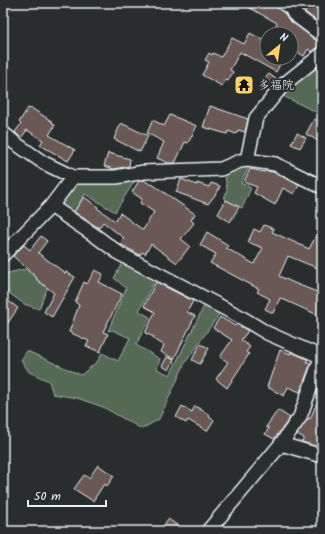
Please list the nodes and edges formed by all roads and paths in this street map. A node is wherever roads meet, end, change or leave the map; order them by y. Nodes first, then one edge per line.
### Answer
1 (283, 3) edge
2 (322, 35) edge
3 (322, 54) edge
4 (3, 133) edge
5 (247, 160) junction
6 (73, 177) junction
7 (322, 187) edge
8 (51, 206) junction
9 (3, 255) edge
10 (322, 356) edge
11 (281, 444) junction
12 (322, 456) edge
13 (208, 531) edge

1 - 2 street
3 - 5 street
4 - 6 street
5 - 6 street
5 - 7 street
6 - 8 street
8 - 9 street
8 - 10 street
10 - 11 street
11 - 12 street
11 - 13 street

